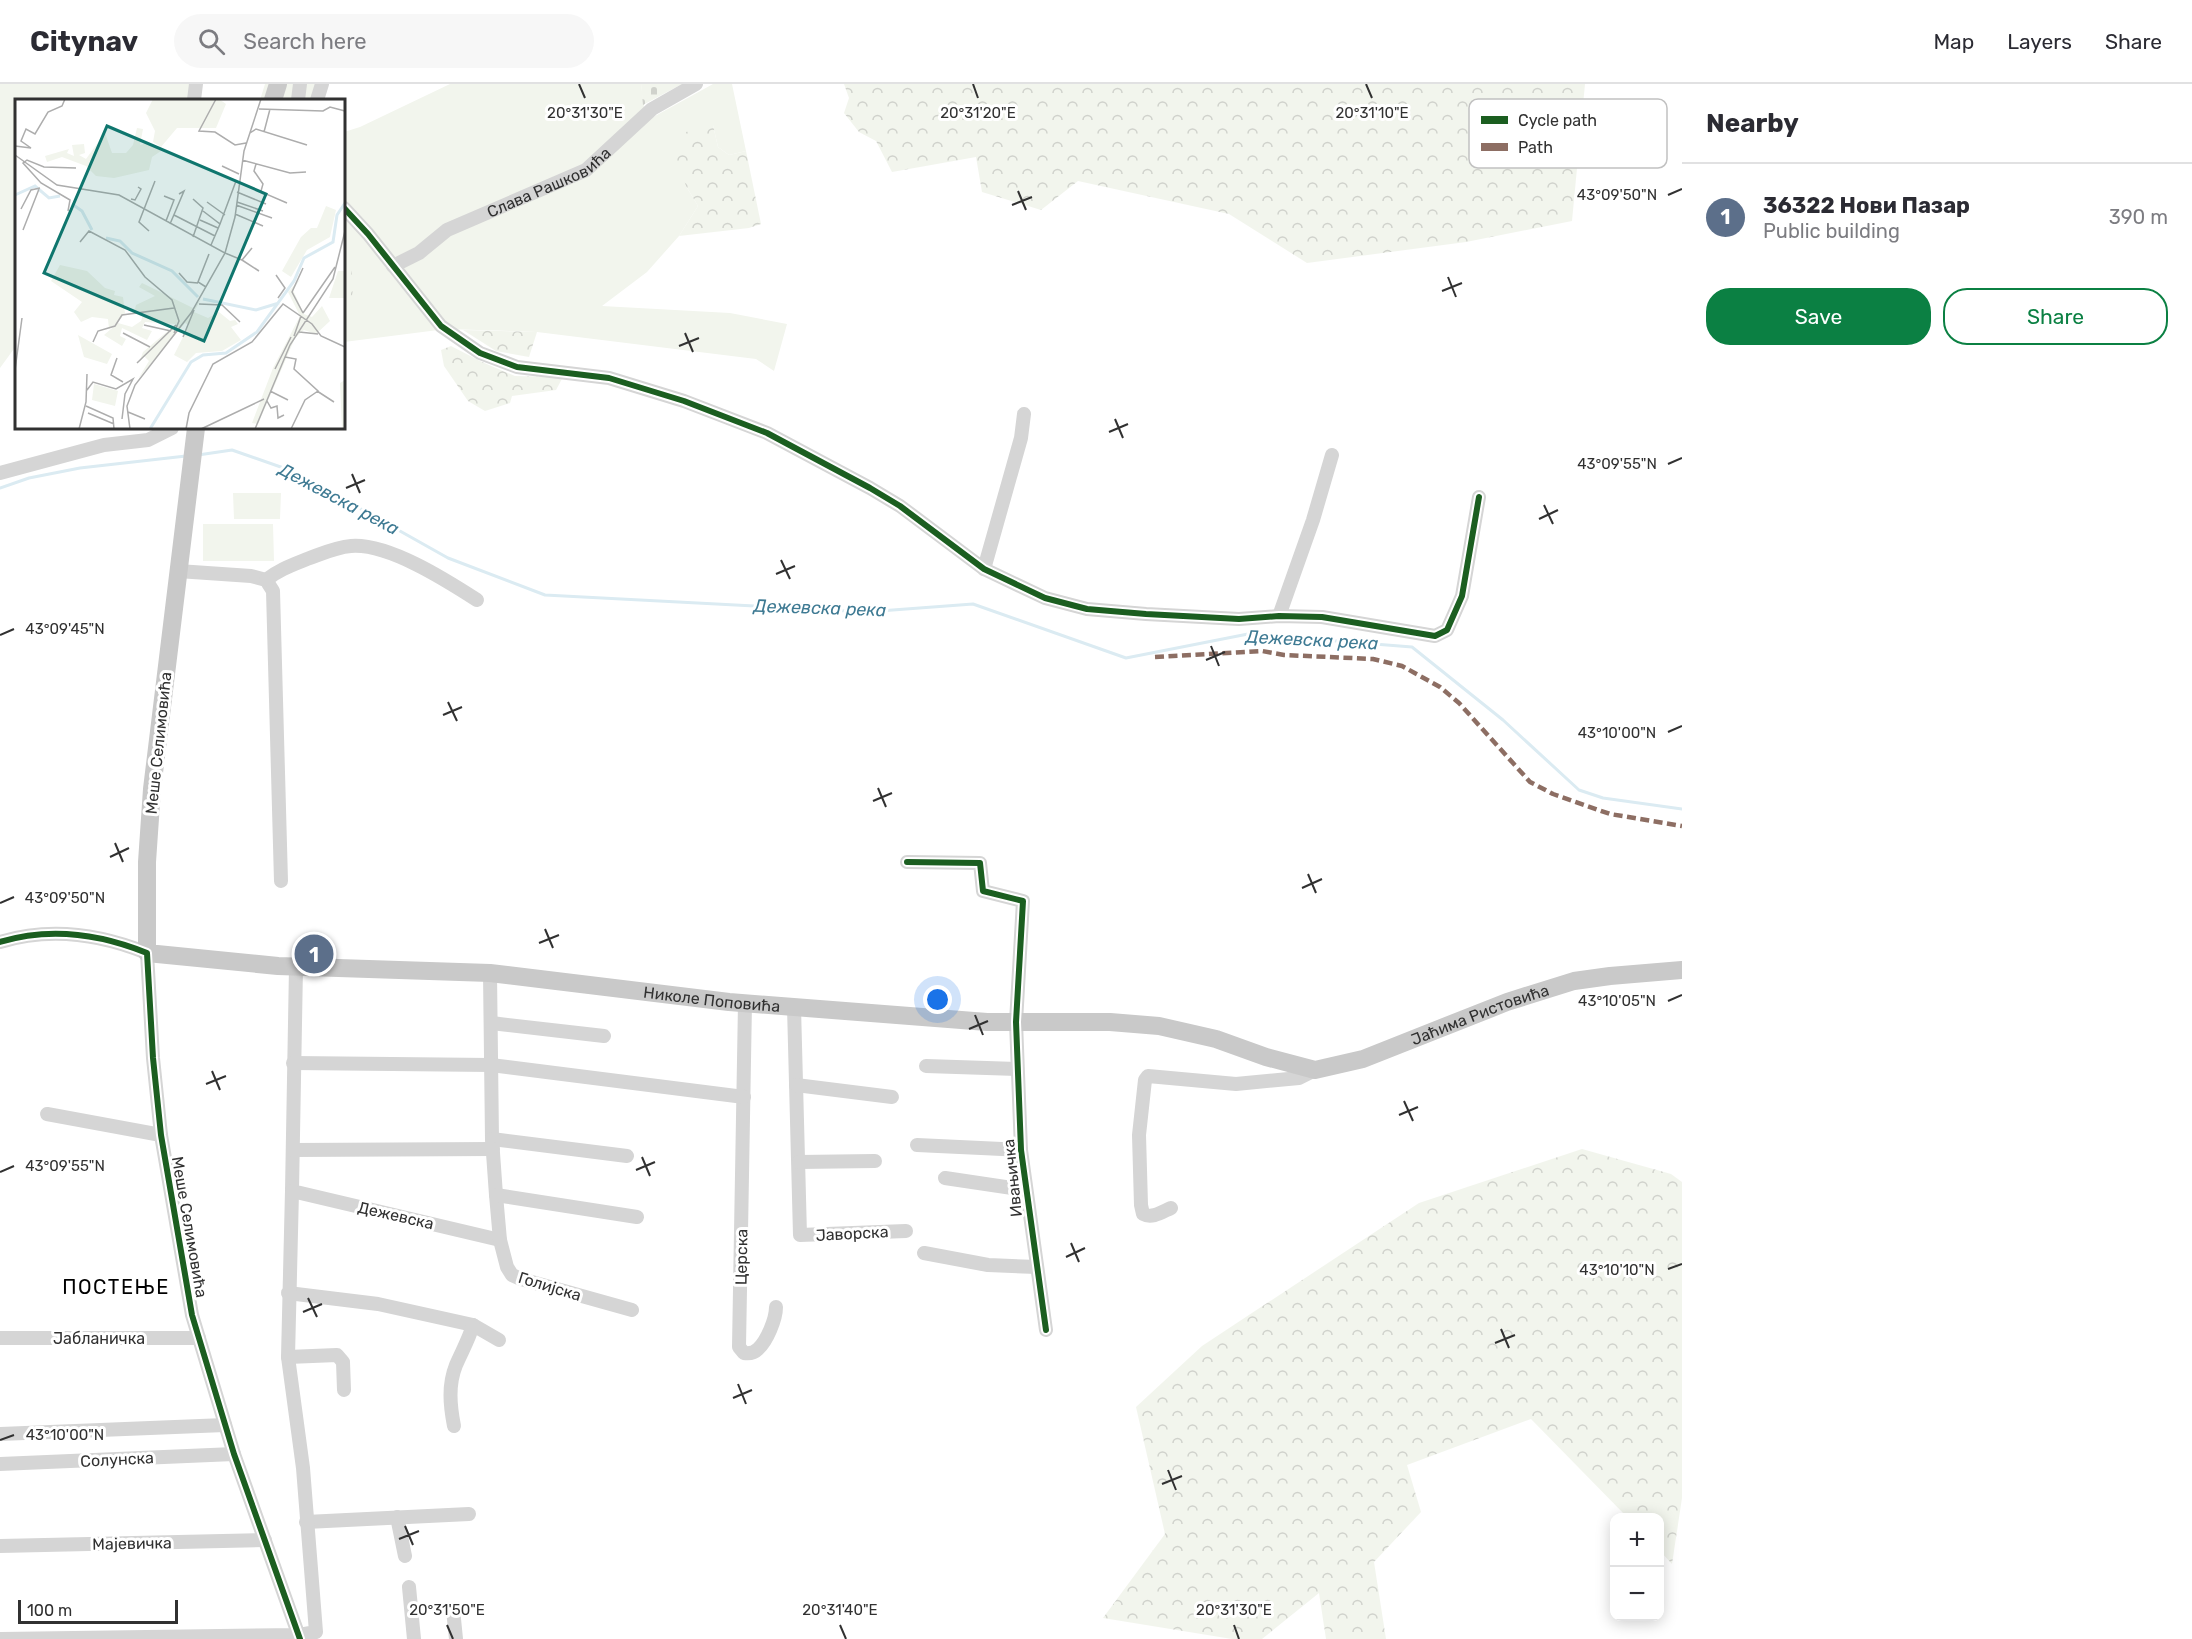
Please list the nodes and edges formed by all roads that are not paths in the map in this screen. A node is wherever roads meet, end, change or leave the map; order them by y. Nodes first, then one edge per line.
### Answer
1 (196, 84) edge
2 (278, 84) edge
3 (300, 84) edge
4 (322, 84) edge
5 (696, 84) edge
6 (194, 99) edge
7 (273, 99) edge
8 (298, 99) edge
9 (317, 99) edge
10 (345, 209) edge
11 (393, 266) junction
12 (1024, 414) dead end
13 (170, 429) edge
14 (195, 434) edge
15 (1332, 455) dead end
16 (0, 473) edge
17 (1479, 497) dead end
18 (984, 569) junction
19 (178, 571) junction
20 (266, 580) junction
21 (477, 600) dead end
22 (1279, 616) junction
23 (908, 862) dead end
24 (280, 881) dead end
25 (0, 942) edge
26 (147, 952) junction
27 (296, 967) junction
28 (1682, 970) edge
29 (490, 973) junction
30 (745, 1003) junction
31 (794, 1007) junction
32 (1016, 1022) junction
33 (490, 1023) junction
34 (604, 1036) dead end
35 (293, 1063) junction
36 (491, 1065) junction
37 (926, 1066) dead end
38 (1017, 1069) junction
39 (1315, 1070) junction
40 (796, 1085) junction
41 (744, 1097) junction
42 (892, 1097) dead end
43 (47, 1114) dead end
44 (160, 1135) junction
45 (492, 1144) junction
46 (917, 1145) dead end
47 (293, 1150) junction
48 (1021, 1150) junction
49 (627, 1156) dead end
50 (874, 1161) dead end
51 (799, 1162) junction
52 (945, 1178) dead end
53 (1026, 1190) junction
54 (292, 1191) junction
55 (496, 1195) junction
56 (1171, 1208) dead end
57 (637, 1217) dead end
58 (906, 1231) dead end
59 (500, 1240) junction
60 (924, 1253) dead end
61 (1037, 1267) junction
62 (288, 1293) junction
63 (776, 1307) dead end
64 (632, 1310) dead end
65 (473, 1325) junction
66 (1046, 1330) dead end
67 (0, 1338) edge
68 (199, 1338) junction
69 (499, 1340) dead end
70 (288, 1357) junction
71 (344, 1390) dead end
72 (225, 1425) junction
73 (454, 1426) dead end
74 (0, 1434) edge
75 (234, 1454) junction
76 (0, 1464) edge
77 (469, 1514) dead end
78 (397, 1517) junction
79 (306, 1522) junction
80 (265, 1540) junction
81 (0, 1546) edge
82 (405, 1556) dead end
83 (409, 1587) dead end
84 (453, 1609) dead end
85 (300, 1637) edge
86 (55, 1638) edge
87 (1, 1639) edge
88 (414, 1639) edge
89 (456, 1639) edge

1 - 6 street
2 - 7 main road
3 - 8 street
4 - 9 street
5 - 11 street, Слава Рашковића
10 - 11 street
11 - 18 street
12 - 18 street
13 - 16 street
14 - 19 main road, Меше Селимовића
15 - 22 street
17 - 22 street
18 - 22 street
19 - 20 street
19 - 26 main road, Меше Селимовића
20 - 21 street
20 - 24 street
23 - 32 street
25 - 26 street
26 - 27 main road, Николе Поповића
26 - 44 street, Меше Селимовића
27 - 29 main road, Николе Поповића
27 - 35 street
28 - 39 main road, Јаћима Ристовића
29 - 30 main road, Николе Поповића
29 - 33 street, Голијска
30 - 31 main road, Николе Поповића
30 - 41 street, Церска
31 - 32 main road, Николе Поповића
31 - 40 street, Јаворска
32 - 38 street, Ивањичка
32 - 39 main road, Јаћима Ристовића
33 - 34 street
33 - 36 street, Голијска
35 - 36 street
35 - 47 street
36 - 41 street
36 - 45 street, Голијска
37 - 38 street
38 - 48 street, Ивањичка
39 - 56 street, Јаћима Ристовића
40 - 42 street
40 - 51 street, Јаворска
41 - 63 street, Церска
43 - 44 street
44 - 68 street, Меше Селимовића
45 - 47 street
45 - 49 street
45 - 55 street, Голијска
46 - 48 street, Ивањичка
47 - 54 street
48 - 53 street, Ивањичка
50 - 51 street
51 - 58 street, Јаворска
52 - 53 street, Ивањичка
53 - 61 street, Ивањичка
54 - 59 street, Дежевска
54 - 62 street
55 - 57 street
55 - 59 street, Голијска
59 - 64 street, Голијска
60 - 61 street
61 - 66 street, Ивањичка
62 - 65 street
62 - 70 street
65 - 69 street
65 - 73 street
67 - 68 street, Јабланичка
68 - 72 street, Меше Селимовића
70 - 71 street
70 - 79 street
72 - 74 street
72 - 75 street, Меше Селимовића
75 - 76 street, Солунска
75 - 80 street, Меше Селимовића
77 - 78 street
78 - 79 street
78 - 82 street
79 - 85 street
80 - 81 street, Мајевичка
80 - 85 street, Меше Селимовића
83 - 88 street
84 - 89 street
85 - 86 street
86 - 87 street

